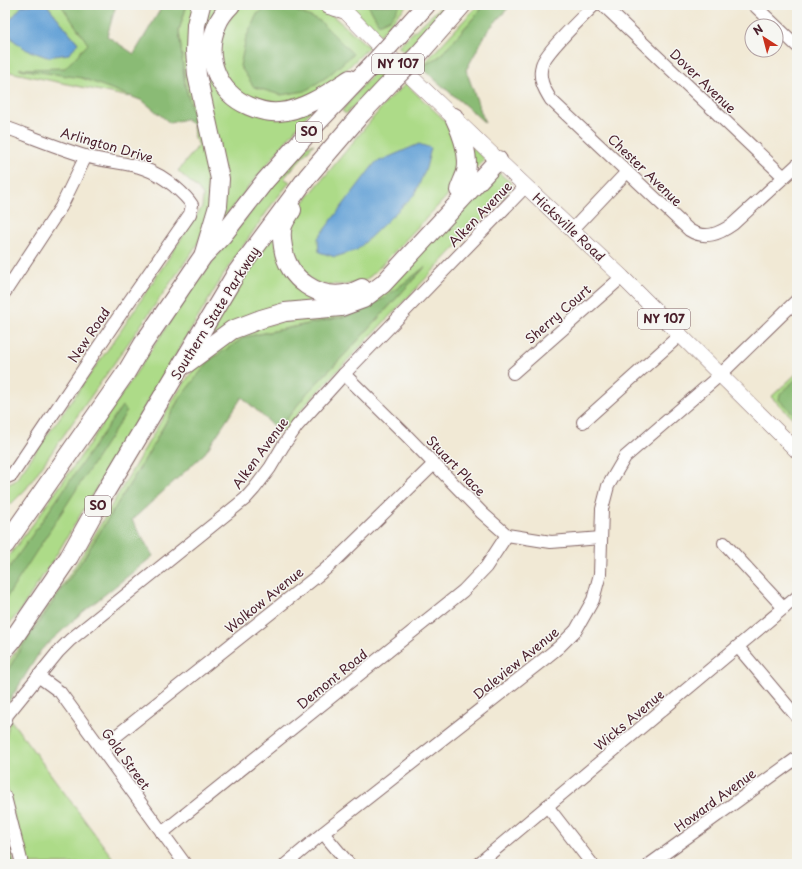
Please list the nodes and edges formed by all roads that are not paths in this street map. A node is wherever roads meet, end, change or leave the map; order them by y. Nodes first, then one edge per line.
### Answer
1 (201, 5) edge
2 (230, 5) edge
3 (426, 5) edge
4 (462, 5) edge
5 (594, 5) edge
6 (603, 5) edge
7 (754, 5) edge
8 (338, 6) edge
9 (797, 46) edge
10 (371, 66) junction
11 (454, 116) junction
12 (5, 127) edge
13 (86, 156) junction
14 (496, 158) junction
15 (797, 165) edge
16 (627, 172) junction
17 (308, 176) junction
18 (784, 177) junction
19 (526, 186) junction
20 (459, 190) junction
21 (192, 205) joint
22 (572, 230) junction
23 (203, 256) junction
24 (622, 277) junction
25 (5, 292) edge
26 (797, 300) edge
27 (680, 334) junction
28 (181, 368) junction
29 (513, 373) dead end
30 (344, 374) junction
31 (720, 374) junction
32 (583, 422) dead end
33 (797, 451) edge
34 (434, 464) junction
35 (5, 478) edge
36 (42, 494) junction
37 (5, 522) edge
38 (507, 534) junction
39 (601, 538) junction
40 (724, 543) dead end
41 (5, 545) edge
42 (797, 597) edge
43 (784, 608) junction
44 (738, 647) junction
45 (7, 649) edge
46 (38, 676) junction
47 (797, 717) edge
48 (5, 722) edge
49 (101, 748) junction
50 (797, 758) edge
51 (5, 796) edge
52 (547, 806) junction
53 (162, 832) junction
54 (323, 833) junction
55 (22, 864) edge
56 (185, 864) edge
57 (286, 864) edge
58 (349, 864) edge
59 (478, 864) edge
60 (592, 864) edge
61 (650, 864) edge

1 - 23 highway
2 - 10 highway
3 - 10 highway, SO, bridge
4 - 17 highway, Southern State Parkway / SO, bridge
5 - 16 street, Chester Avenue
6 - 18 street, Dover Avenue
7 - 9 street
8 - 11 main road, Hicksville Road / NY 107
10 - 23 highway, SO
11 - 14 main road, Hicksville Road / NY 107
11 - 20 highway
12 - 13 street, Arlington Drive
13 - 21 street, Arlington Drive
13 - 25 street
14 - 19 main road, Hicksville Road / NY 107
14 - 20 highway
14 - 28 highway
15 - 18 street, Chester Avenue
16 - 18 street, Chester Avenue
16 - 22 street
17 - 20 highway
17 - 28 highway, Southern State Parkway / SO
19 - 22 main road, Hicksville Road / NY 107
19 - 30 street, Alken Avenue
21 - 35 street, New Road
22 - 24 main road, Hicksville Road / NY 107
23 - 36 highway, SO
24 - 27 main road, Hicksville Road / NY 107
24 - 29 street, Sherry Court
26 - 31 street, Daleview Avenue
27 - 31 main road, Hicksville Road / NY 107
27 - 32 street
28 - 45 highway, Southern State Parkway / SO
30 - 34 street, Stuart Place
30 - 46 street, Alken Avenue
31 - 33 main road, Hicksville Road / NY 107
31 - 39 street, Daleview Avenue
34 - 38 street, Stuart Place
34 - 49 street, Wolkow Avenue
36 - 37 highway
36 - 41 highway, SO
38 - 39 street, Stuart Place
38 - 53 street, Demont Road
39 - 54 street, Daleview Avenue
40 - 43 street
42 - 43 street, Wicks Avenue
43 - 44 street, Wicks Avenue
44 - 47 street
44 - 52 street, Wicks Avenue
46 - 48 street, Alken Avenue
46 - 49 street, Gold Street
49 - 53 street, Gold Street
50 - 61 street, Howard Avenue
51 - 55 street
52 - 59 street, Wicks Avenue
52 - 60 street
53 - 56 street, Gold Street
54 - 57 street, Daleview Avenue
54 - 58 street

